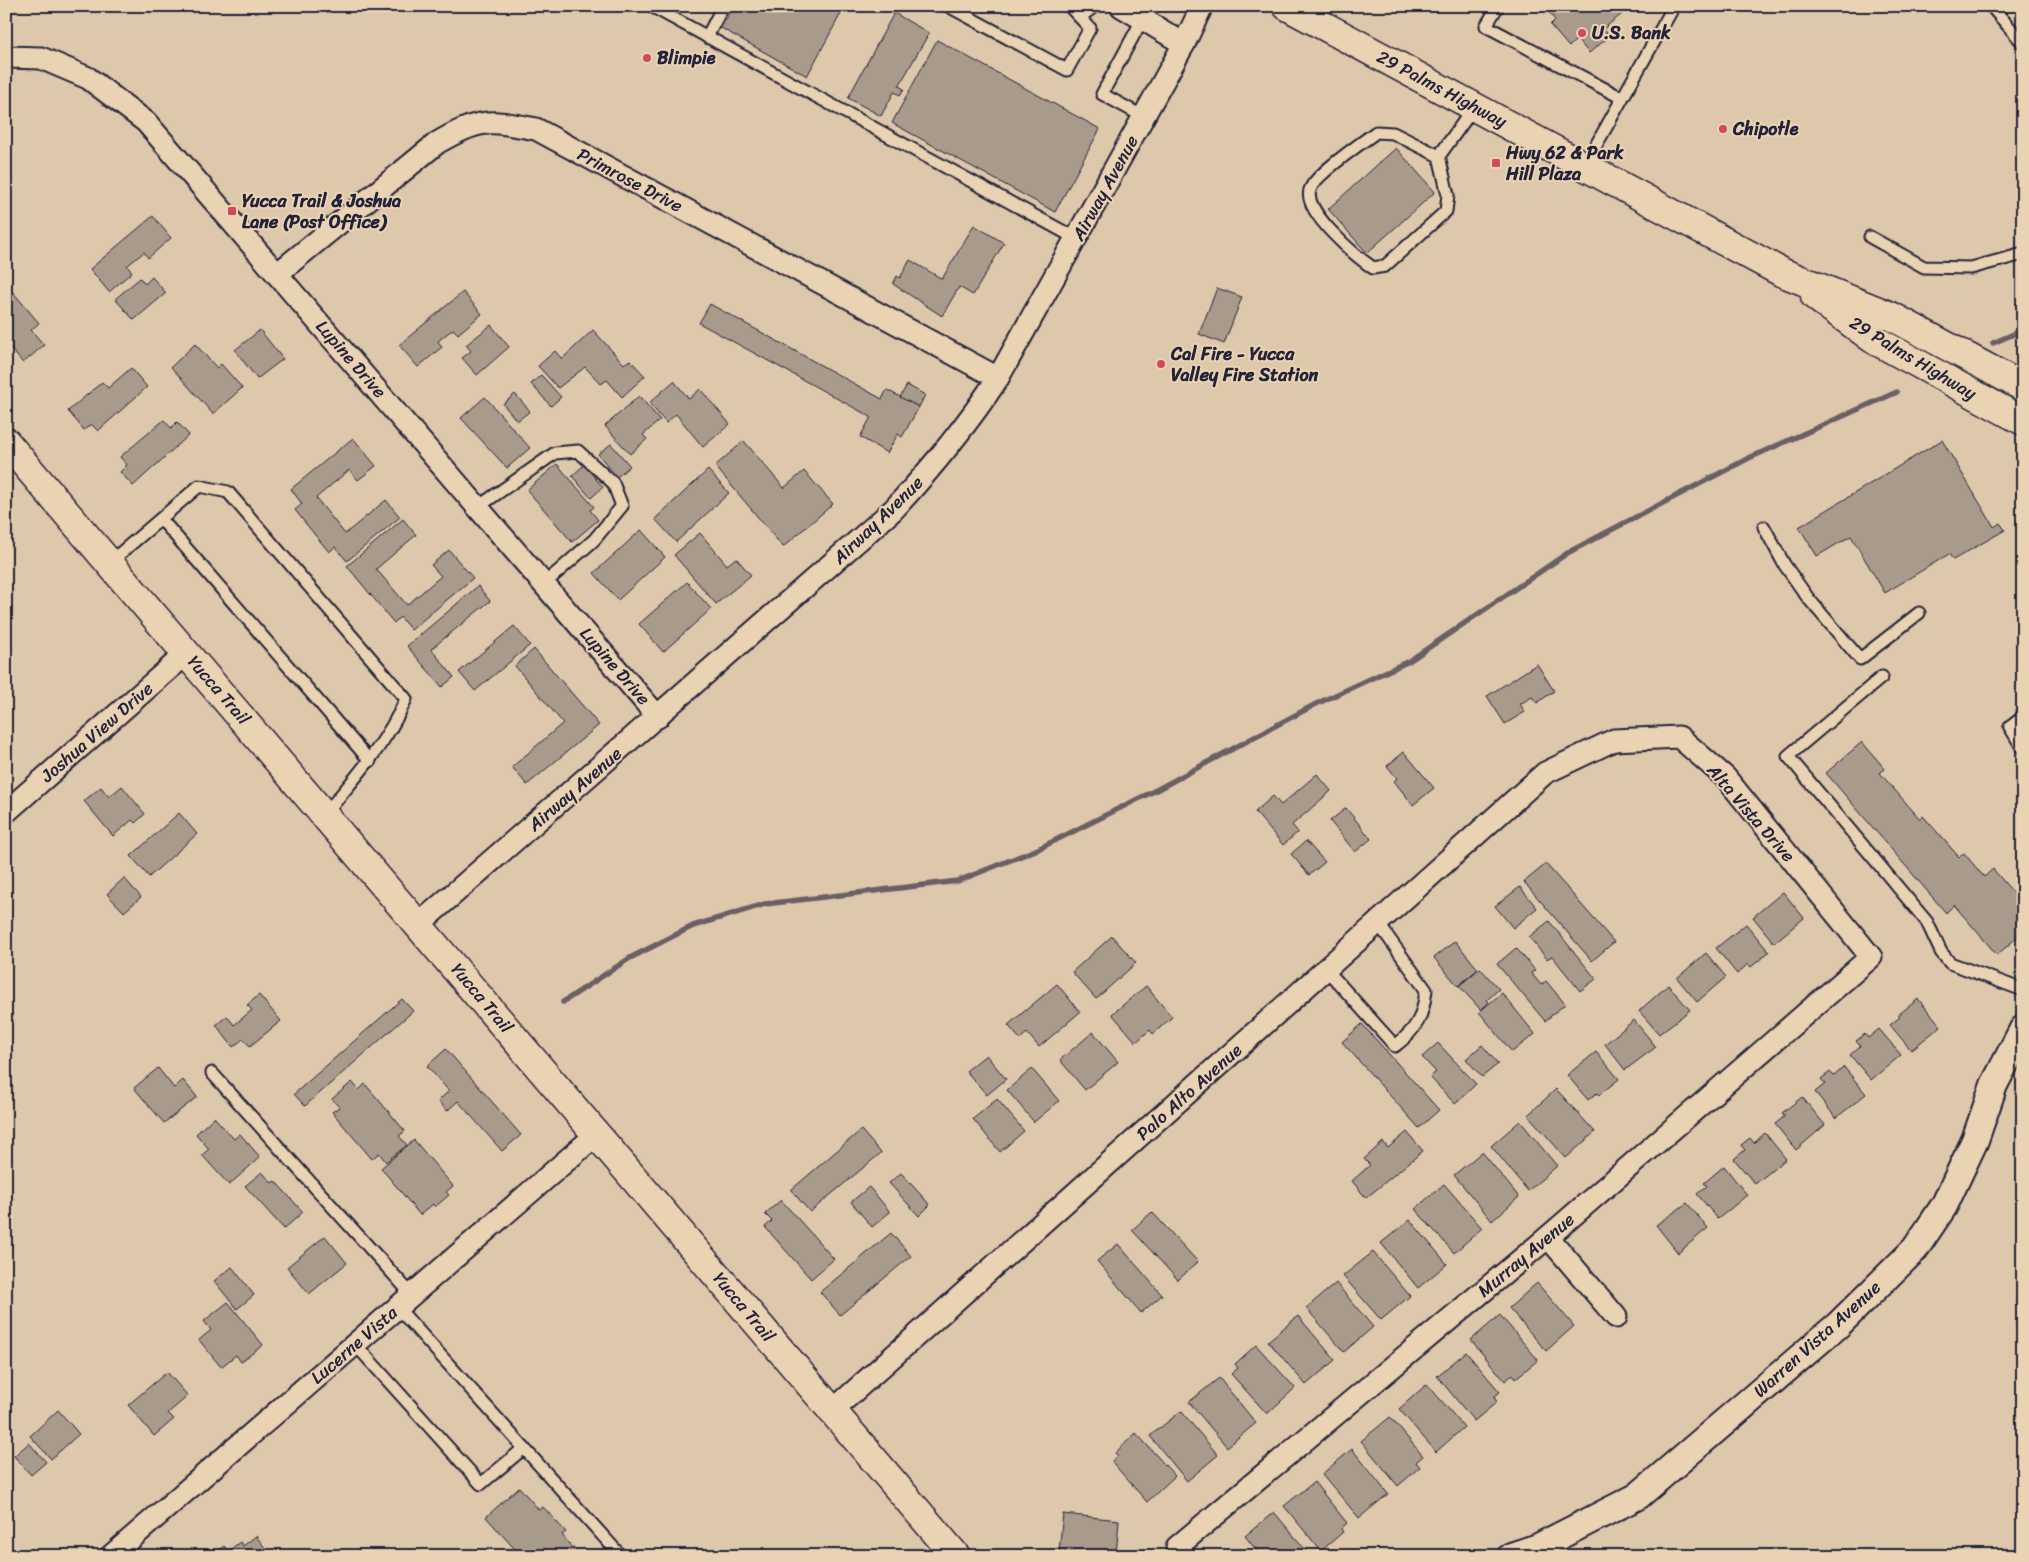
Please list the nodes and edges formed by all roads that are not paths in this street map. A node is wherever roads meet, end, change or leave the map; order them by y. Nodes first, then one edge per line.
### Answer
1 (651, 6) edge
2 (723, 6) edge
3 (948, 6) edge
4 (1069, 6) edge
5 (1095, 6) edge
6 (1121, 6) edge
7 (1202, 6) edge
8 (1287, 6) edge
9 (1498, 6) edge
10 (1674, 6) edge
11 (1991, 6) edge
12 (1080, 17) junction
13 (1142, 20) junction
14 (707, 37) junction
15 (2023, 43) edge
16 (1184, 44) junction
17 (6, 57) edge
18 (1622, 98) junction
19 (1475, 106) junction
20 (1144, 117) junction
21 (1438, 156) junction
22 (1585, 165) junction
23 (1870, 238) dead end
24 (1077, 239) junction
25 (2023, 254) edge
26 (1781, 272) junction
27 (277, 274) junction
28 (998, 378) junction
29 (2023, 387) edge
30 (2023, 422) edge
31 (6, 442) edge
32 (478, 507) junction
33 (161, 519) junction
34 (1764, 527) dead end
35 (110, 562) junction
36 (544, 584) junction
37 (1919, 613) dead end
38 (187, 653) junction
39 (1882, 677) dead end
40 (2023, 716) edge
41 (658, 717) junction
42 (2010, 728) junction
43 (2023, 738) edge
44 (2023, 749) edge
45 (370, 761) junction
46 (1545, 773) joint
47 (6, 812) edge
48 (325, 814) junction
49 (1378, 923) junction
50 (419, 924) junction
51 (1870, 957) joint
52 (1326, 969) junction
53 (2023, 990) edge
54 (2023, 1029) edge
55 (212, 1073) dead end
56 (597, 1134) junction
57 (1548, 1237) junction
58 (404, 1301) junction
59 (1616, 1317) dead end
60 (355, 1344) junction
61 (832, 1411) junction
62 (524, 1448) junction
63 (1177, 1547) dead end
64 (111, 1556) edge
65 (621, 1556) edge
66 (956, 1556) edge
67 (1511, 1556) edge

1 - 14 lane
2 - 14 lane
3 - 12 lane
4 - 12 lane
5 - 12 lane
6 - 13 street
7 - 16 street, Airway Avenue
8 - 19 main road, 29 Palms Highway
9 - 18 lane
10 - 18 lane
11 - 15 lane
13 - 16 street
13 - 20 lane
14 - 24 lane
16 - 20 street, Airway Avenue
17 - 27 street, Lupine Drive
18 - 22 lane
19 - 21 lane
19 - 22 main road, 29 Palms Highway
20 - 24 street, Airway Avenue
21 - 21 lane
22 - 26 main road, 29 Palms Highway
23 - 25 lane
24 - 28 street, Airway Avenue
26 - 29 main road, 29 Palms Highway
26 - 30 main road, 29 Palms Highway
27 - 28 street, Primrose Drive
27 - 32 street, Lupine Drive
28 - 41 street, Airway Avenue
31 - 35 main road, Yucca Trail
32 - 36 street, Lupine Drive
32 - 36 lane
33 - 35 lane
33 - 45 lane
33 - 45 lane
34 - 37 lane
35 - 38 main road, Yucca Trail
36 - 41 street, Lupine Drive
38 - 47 street, Joshua View Drive
38 - 48 main road, Yucca Trail
39 - 53 lane
40 - 42 lane
41 - 50 street, Airway Avenue
42 - 43 lane
42 - 44 lane
45 - 48 lane
46 - 49 street, Palo Alto Avenue
46 - 51 street, Alta Vista Drive
48 - 50 main road, Yucca Trail
49 - 52 street, Palo Alto Avenue
49 - 52 lane
50 - 56 main road, Yucca Trail
51 - 57 street, Murray Avenue
52 - 61 street, Palo Alto Avenue
54 - 67 street, Warren Vista Avenue
55 - 58 lane
56 - 58 street, Lucerne Vista
56 - 61 main road, Yucca Trail
57 - 59 street
57 - 63 street, Murray Avenue
58 - 60 street, Lucerne Vista
58 - 62 lane
60 - 62 lane
60 - 64 street, Lucerne Vista
61 - 66 main road, Yucca Trail
62 - 65 lane

